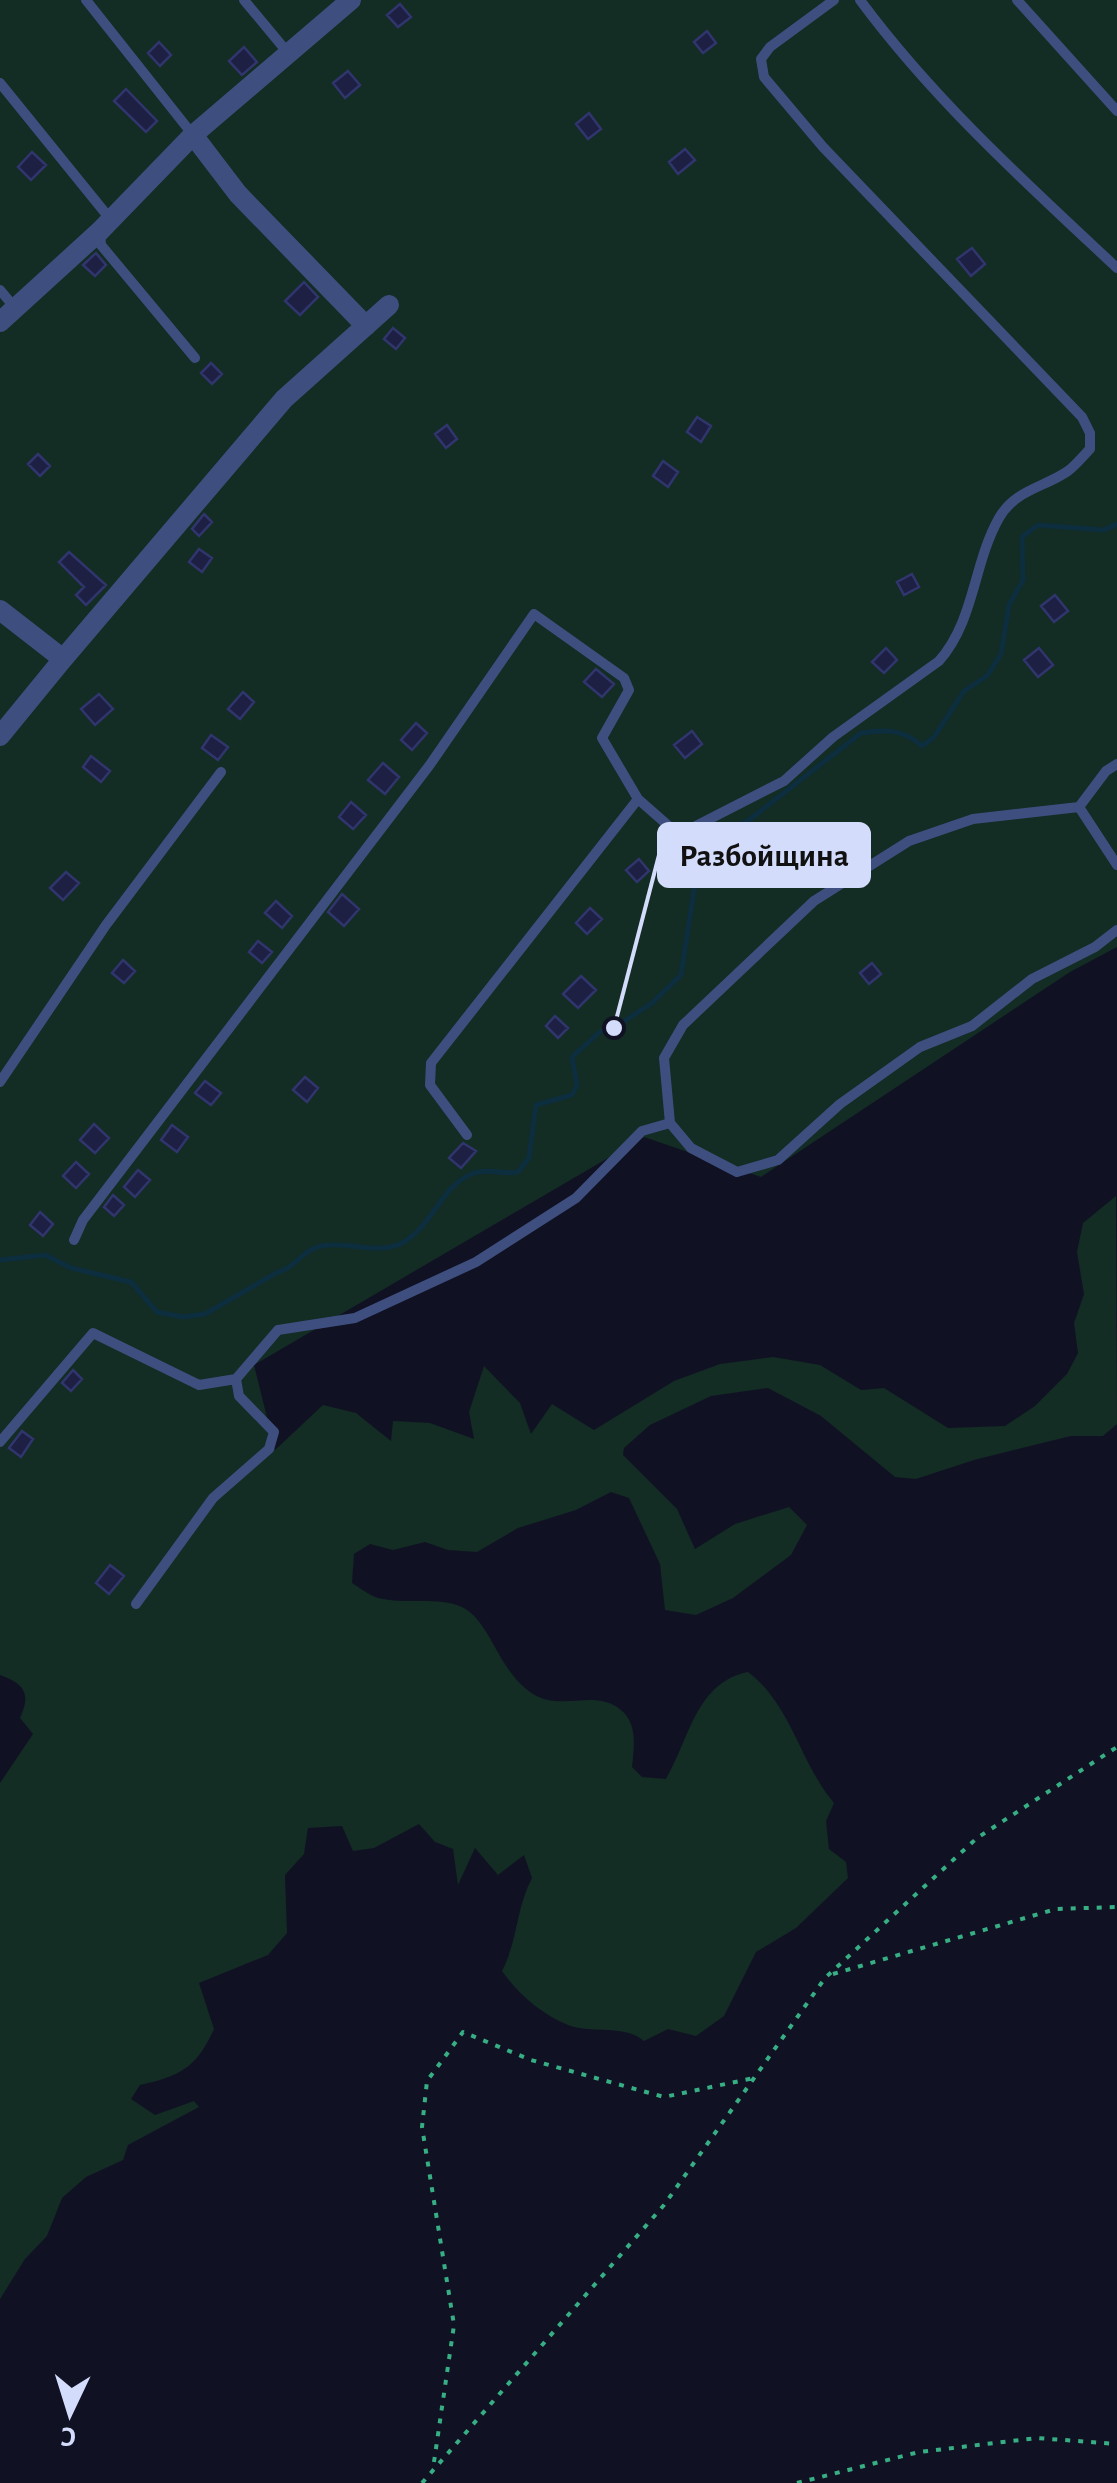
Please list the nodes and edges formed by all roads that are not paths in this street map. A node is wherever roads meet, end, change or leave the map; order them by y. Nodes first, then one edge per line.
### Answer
1 (86, 0) edge
2 (244, 0) edge
3 (351, 0) edge
4 (834, 0) edge
5 (860, 0) edge
6 (1017, 0) edge
7 (290, 56) junction
8 (0, 83) edge
9 (1117, 110) edge
10 (193, 135) junction
11 (105, 226) junction
12 (1117, 268) edge
13 (0, 290) edge
14 (389, 305) dead end
15 (8, 315) edge
16 (366, 326) junction
17 (195, 358) dead end
18 (0, 610) edge
19 (63, 659) junction
20 (0, 736) edge
21 (1117, 764) edge
22 (221, 772) dead end
23 (638, 798) junction
24 (1079, 807) junction
25 (1117, 865) edge
26 (1117, 930) edge
27 (0, 1082) edge
28 (670, 1123) junction
29 (467, 1134) dead end
30 (74, 1240) dead end
31 (236, 1379) junction
32 (0, 1442) edge
33 (136, 1604) dead end

1 - 10 lane
2 - 7 lane
3 - 7 street
4 - 23 lane
5 - 12 lane
6 - 9 lane
7 - 10 street
8 - 11 lane
10 - 11 street
10 - 16 street
11 - 15 street
11 - 17 lane
13 - 15 lane
14 - 16 street
16 - 19 street
18 - 19 street
19 - 20 street
21 - 24 lane
22 - 27 lane
23 - 29 lane
23 - 30 lane
24 - 25 lane
24 - 28 lane
26 - 28 lane
28 - 31 lane
31 - 32 lane
31 - 33 lane

